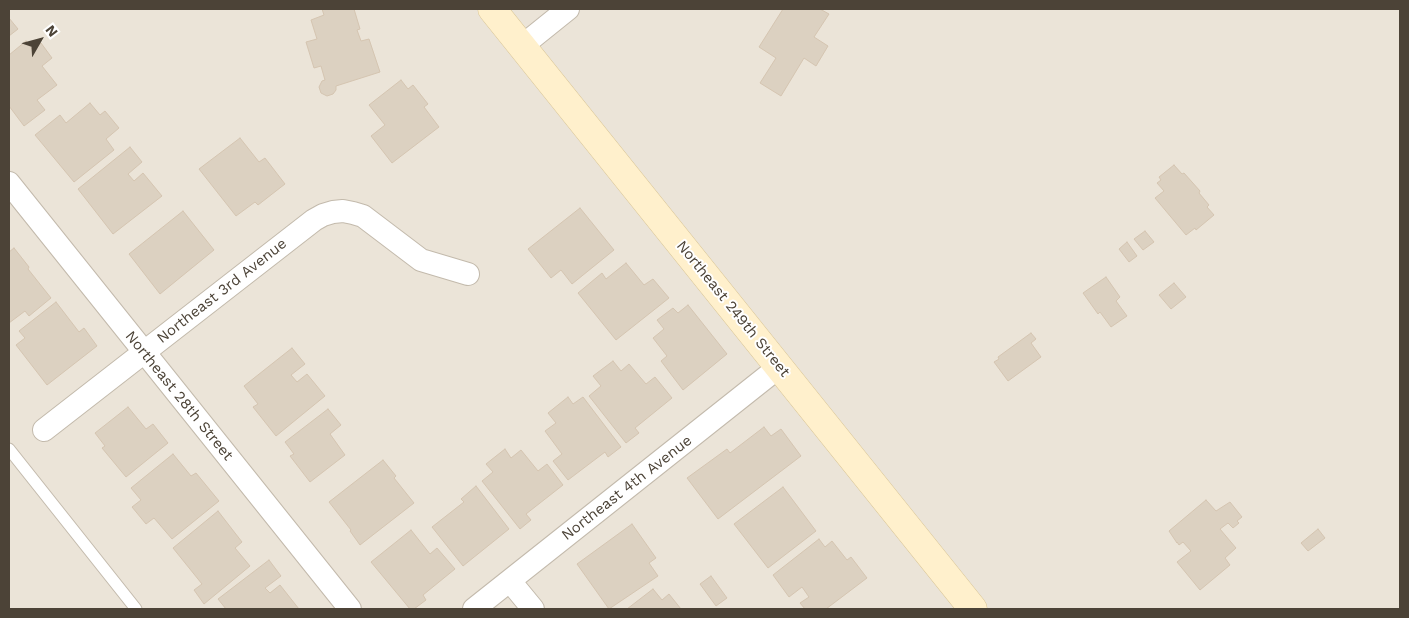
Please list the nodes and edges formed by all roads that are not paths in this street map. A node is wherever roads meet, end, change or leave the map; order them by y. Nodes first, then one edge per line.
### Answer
1 (492, 9) edge
2 (568, 9) edge
3 (522, 46) junction
4 (9, 183) edge
5 (468, 274) dead end
6 (143, 351) junction
7 (779, 367) junction
8 (44, 430) dead end
9 (9, 450) edge
10 (510, 581) junction
11 (136, 609) edge
12 (350, 609) edge
13 (474, 609) edge
14 (533, 609) edge
15 (973, 609) edge

1 - 3 street, Northeast 249th Street
2 - 3 street
3 - 7 street, Northeast 249th Street
4 - 6 street, Northeast 28th Street
5 - 6 street, Northeast 3rd Avenue
6 - 8 street, Northeast 3rd Avenue
6 - 12 street, Northeast 28th Street
7 - 10 street, Northeast 4th Avenue
7 - 15 street, Northeast 249th Street
9 - 11 lane
10 - 13 street, Northeast 4th Avenue
10 - 14 street

